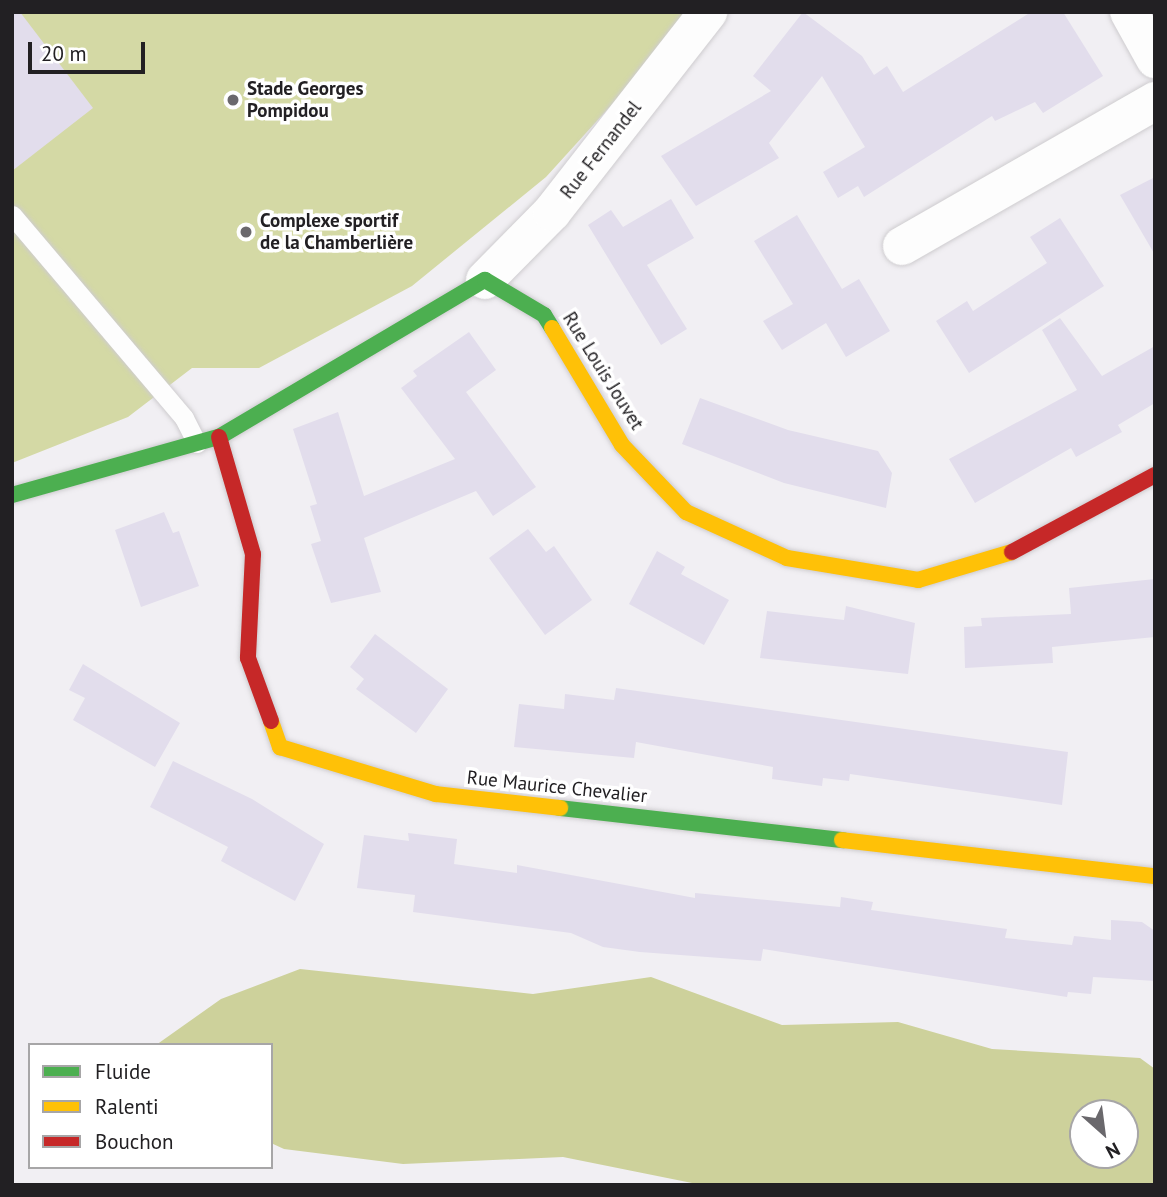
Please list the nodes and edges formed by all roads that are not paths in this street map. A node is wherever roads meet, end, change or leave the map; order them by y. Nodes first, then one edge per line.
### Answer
1 (708, 12) edge
2 (1129, 12) edge
3 (1155, 59) edge
4 (1155, 101) edge
5 (12, 215) edge
6 (902, 246) dead end
7 (485, 280) junction
8 (219, 437) junction
9 (197, 443) junction
10 (1155, 475) edge
11 (12, 495) edge
12 (1155, 876) edge

1 - 7 street, Rue Fernandel
2 - 3 street
4 - 6 street
5 - 9 lane
7 - 8 street
7 - 10 street, Rue Louis Jouvet
8 - 9 street
8 - 12 street, Rue Maurice Chevalier
9 - 11 street

